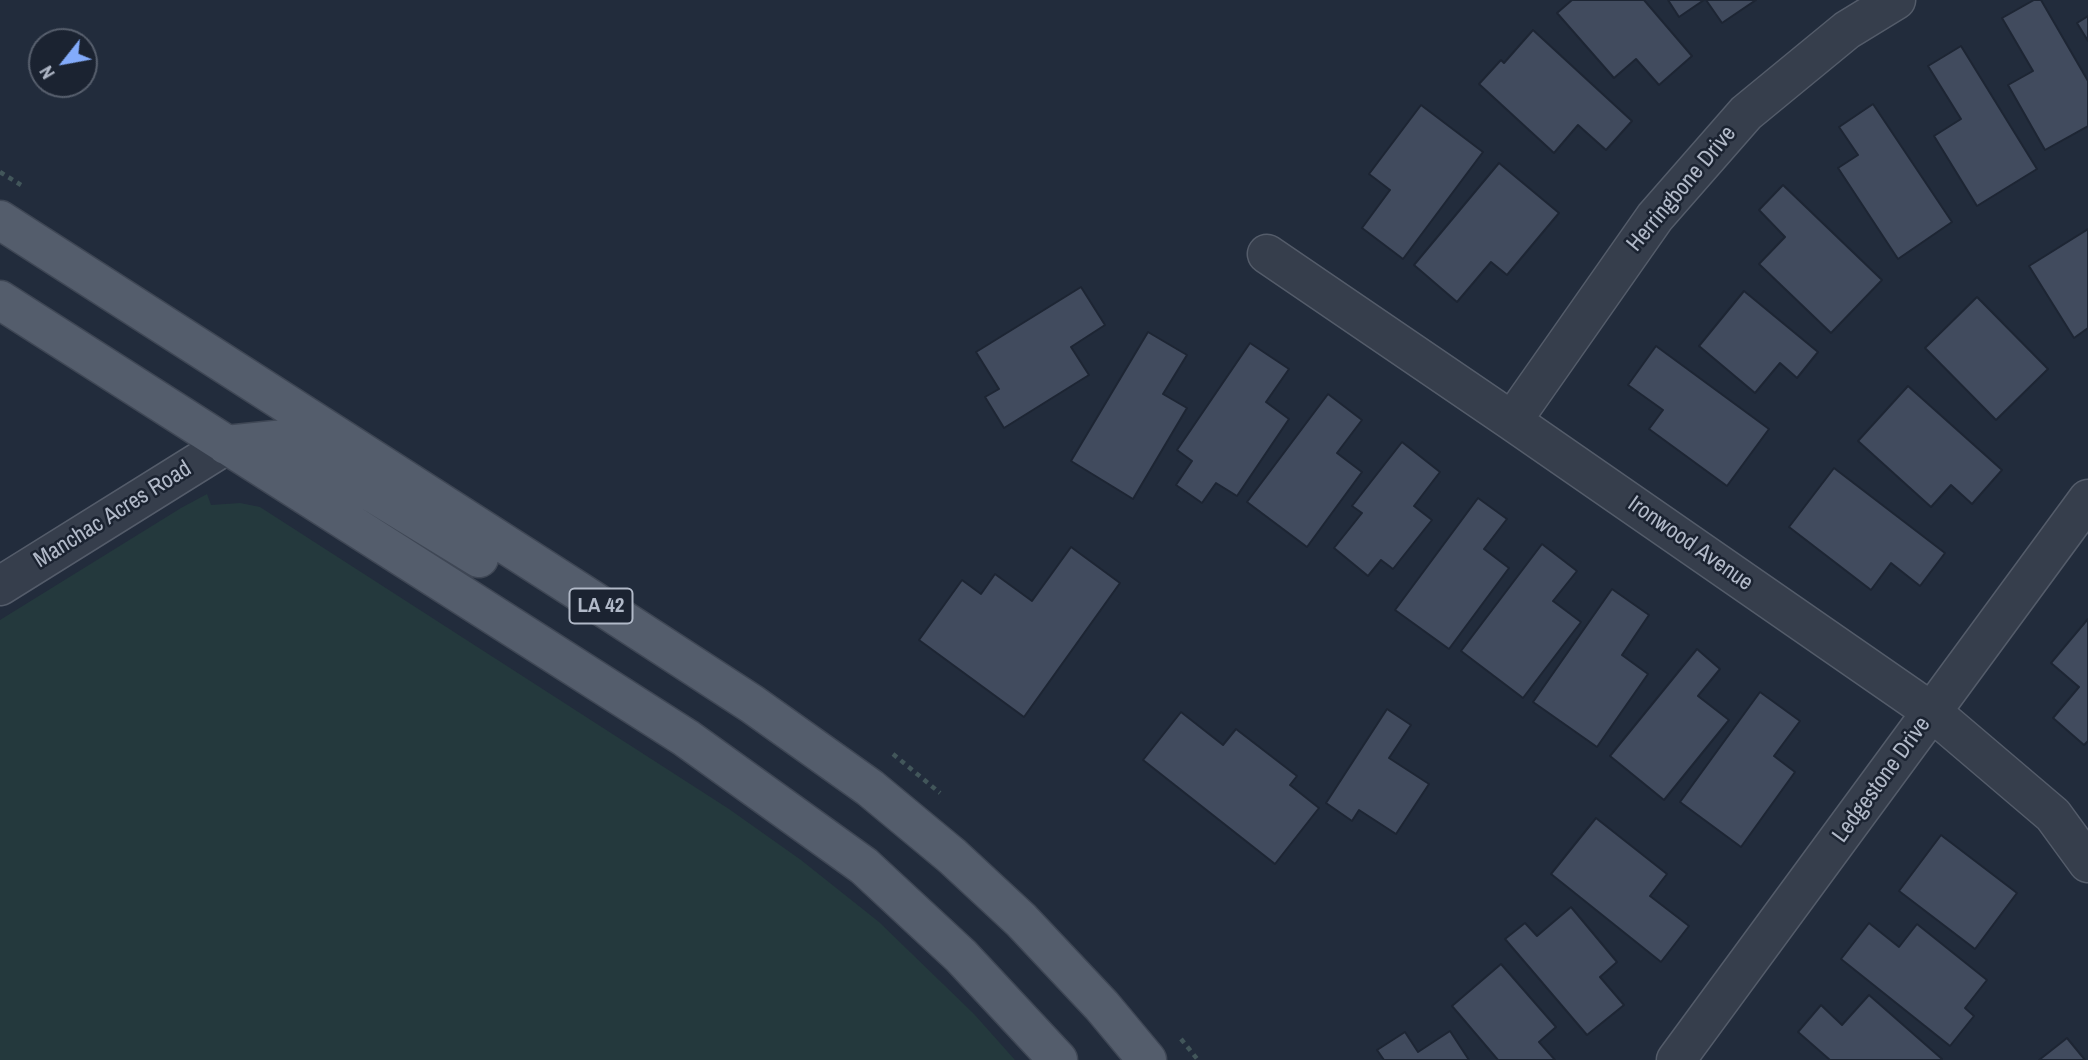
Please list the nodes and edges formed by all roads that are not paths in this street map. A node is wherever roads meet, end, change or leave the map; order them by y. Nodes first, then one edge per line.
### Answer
1 (1896, 0) edge
2 (0, 220) edge
3 (1267, 254) dead end
4 (0, 300) edge
5 (1512, 421) junction
6 (226, 444) junction
7 (2088, 499) edge
8 (0, 586) edge
9 (589, 598) junction
10 (1932, 712) junction
11 (2088, 863) edge
12 (1058, 1060) edge
13 (1147, 1060) edge
14 (1676, 1060) edge

1 - 5 street, Herringbone Drive
2 - 9 main road, LA 42
3 - 5 street, Ironwood Avenue
4 - 6 main road, LA 42
5 - 10 street, Ironwood Avenue
6 - 8 street, Manchac Acres Road
6 - 9 main road
6 - 12 main road, LA 42
7 - 10 street, Ledgestone Drive
9 - 13 main road, LA 42
10 - 11 street, Ironwood Avenue
10 - 14 street, Ledgestone Drive

